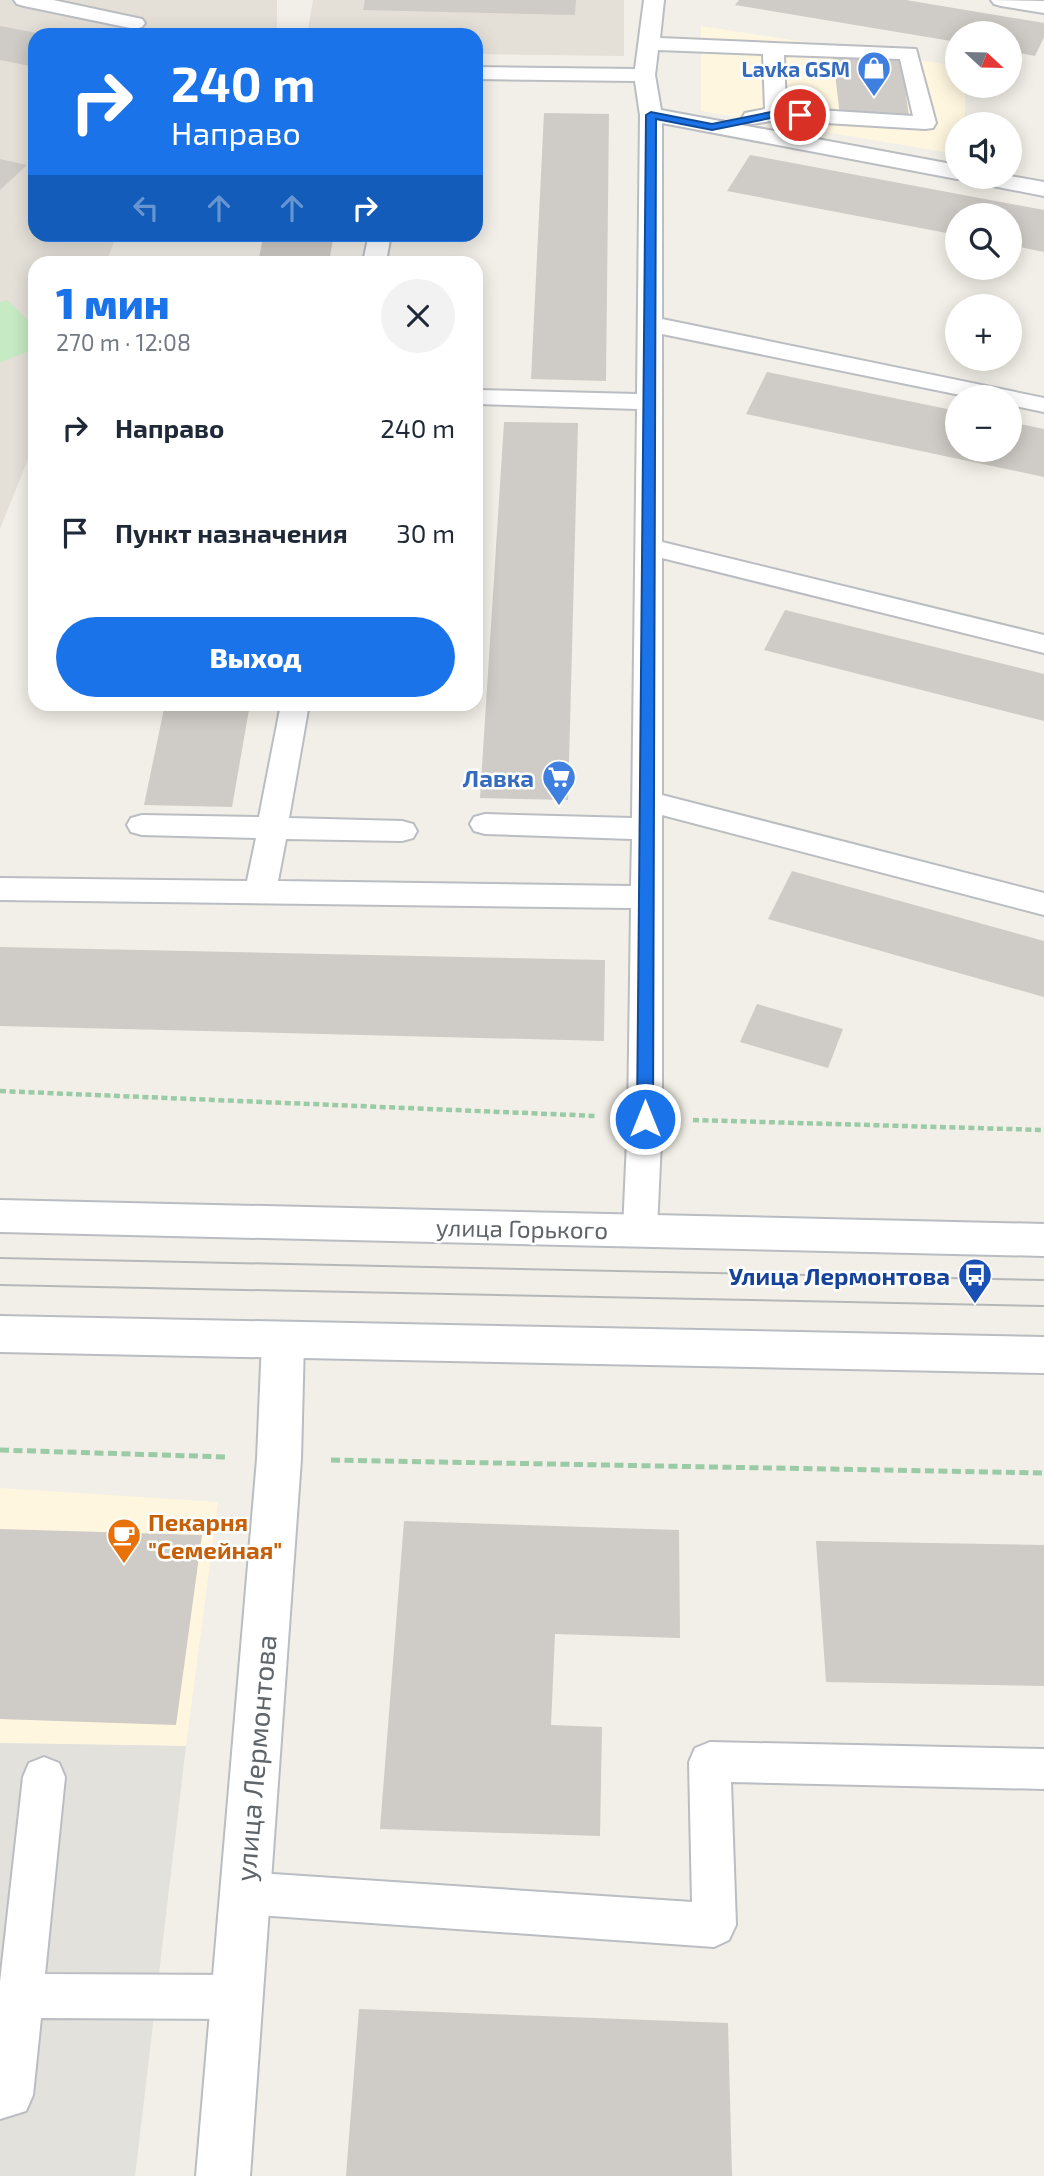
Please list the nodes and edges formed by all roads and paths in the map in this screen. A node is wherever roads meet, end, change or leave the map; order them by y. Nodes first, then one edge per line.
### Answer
1 (24, 0) edge
2 (653, 0) edge
3 (1002, 0) edge
4 (1044, 7) edge
5 (135, 23) dead end
6 (650, 44) junction
7 (773, 48) junction
8 (483, 73) edge
9 (645, 75) junction
10 (776, 114) junction
11 (651, 115) junction
12 (712, 127) junction
13 (945, 170) edge
14 (1022, 185) edge
15 (1044, 189) edge
16 (650, 324) junction
17 (945, 385) edge
18 (483, 397) edge
19 (649, 401) junction
20 (1022, 401) edge
21 (1044, 405) edge
22 (649, 547) junction
23 (1044, 645) edge
24 (294, 711) edge
25 (647, 815) junction
26 (485, 824) dead end
27 (142, 825) dead end
28 (273, 828) junction
29 (402, 831) dead end
30 (0, 889) edge
31 (261, 891) junction
32 (647, 897) junction
33 (1044, 904) edge
34 (0, 1091) edge
35 (645, 1119) junction
36 (1044, 1130) edge
37 (0, 1216) edge
38 (640, 1230) junction
39 (1044, 1240) edge
40 (0, 1334) edge
41 (283, 1340) junction
42 (1044, 1355) edge
43 (0, 1450) edge
44 (279, 1459) junction
45 (1044, 1473) edge
46 (1044, 1769) edge
47 (44, 1777) dead end
48 (244, 1894) junction
49 (20, 1996) junction
50 (236, 1997) junction
51 (0, 2096) edge
52 (223, 2176) edge

1 - 5 lane
2 - 6 lane
3 - 4 lane
6 - 7 lane
6 - 9 lane
7 - 10 lane
7 - 10 lane
8 - 9 lane
9 - 11 lane
10 - 12 lane
11 - 12 lane
11 - 16 lane
12 - 13 lane
14 - 15 lane
16 - 17 lane
16 - 19 lane
18 - 19 lane
19 - 22 lane
20 - 21 lane
22 - 23 lane
22 - 25 lane
24 - 28 lane
25 - 26 lane
25 - 32 lane
25 - 33 lane
27 - 28 lane
28 - 29 lane
28 - 31 lane
30 - 31 lane
31 - 32 lane
32 - 35 lane
34 - 35 path
35 - 36 path
35 - 38 lane
37 - 38 main road, улица Горького
38 - 39 main road, улица Горького
40 - 41 main road
41 - 42 main road
41 - 44 main road, улица Лермонтова
43 - 44 path
44 - 45 path
44 - 48 main road, улица Лермонтова
46 - 48 lane
47 - 49 lane
48 - 50 main road, улица Лермонтова
49 - 50 lane
49 - 51 lane
50 - 52 main road, улица Лермонтова

